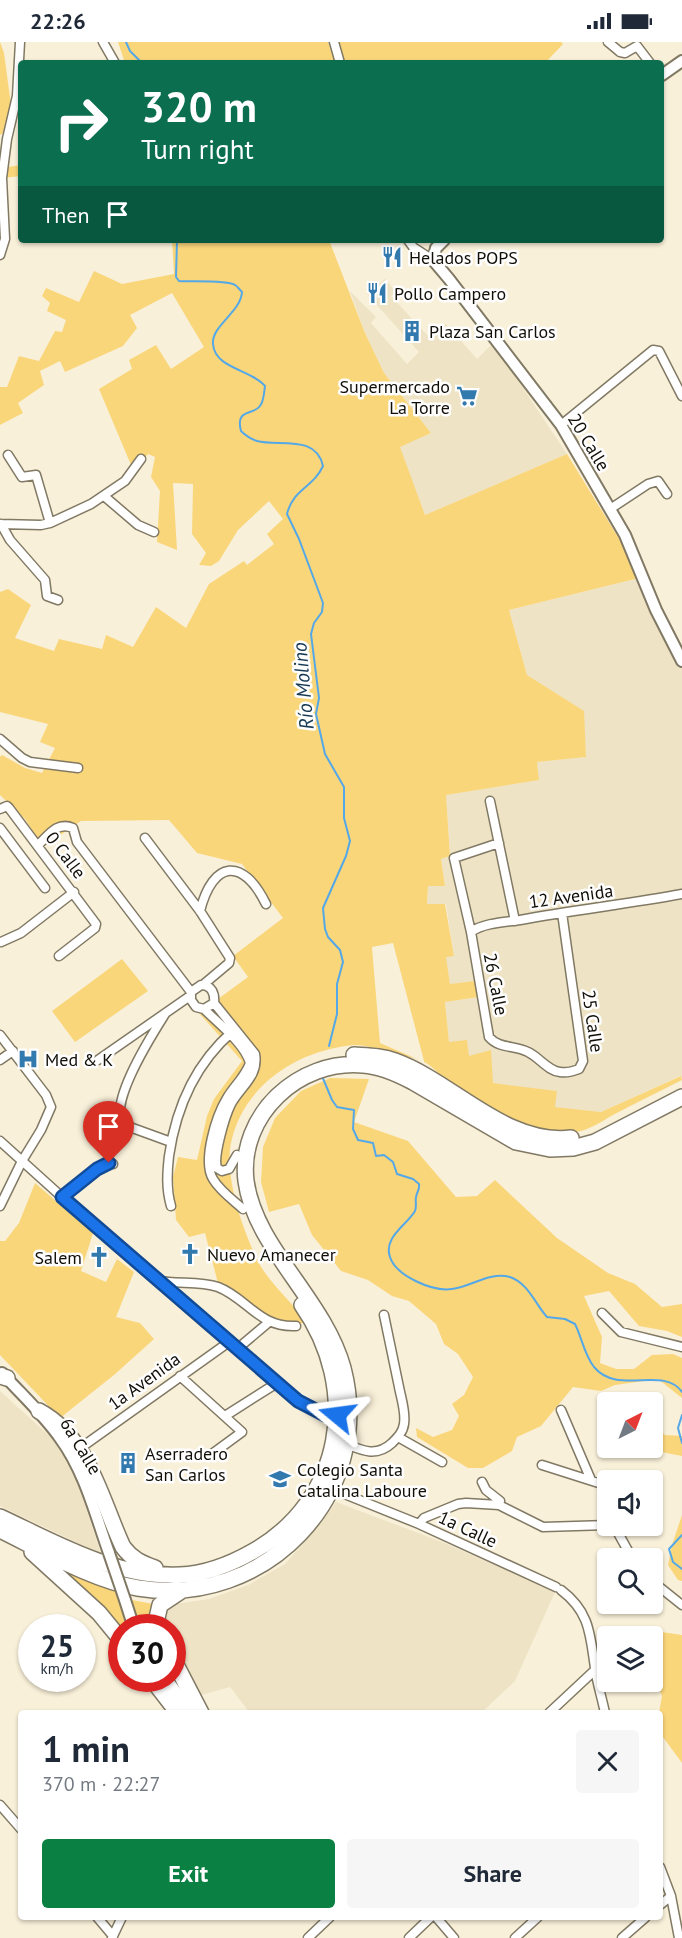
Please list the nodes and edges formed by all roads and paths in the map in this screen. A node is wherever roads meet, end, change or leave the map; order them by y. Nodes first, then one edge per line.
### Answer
1 (20, 42) edge
2 (103, 42) edge
3 (334, 42) edge
4 (608, 42) edge
5 (633, 42) edge
6 (643, 42) edge
7 (620, 52) junction
8 (19, 60) edge
9 (113, 60) edge
10 (339, 60) edge
11 (648, 60) edge
12 (654, 60) edge
13 (682, 61) edge
14 (664, 72) edge
15 (18, 78) edge
16 (3, 140) edge
17 (411, 243) edge
18 (441, 243) edge
19 (0, 255) edge
20 (433, 261) junction
21 (682, 396) edge
22 (561, 425) junction
23 (9, 454) dead end
24 (141, 459) dead end
25 (667, 494) dead end
26 (104, 496) junction
27 (610, 509) junction
28 (50, 523) junction
29 (0, 524) edge
30 (154, 532) dead end
31 (58, 600) dead end
32 (682, 661) edge
33 (0, 739) edge
34 (78, 768) dead end
35 (490, 801) dead end
36 (4, 808) edge
37 (0, 828) edge
38 (144, 838) dead end
39 (499, 843) junction
40 (38, 846) junction
41 (45, 888) dead end
42 (74, 892) junction
43 (682, 894) edge
44 (266, 904) dead end
45 (200, 911) junction
46 (562, 913) junction
47 (515, 921) junction
48 (471, 935) junction
49 (0, 941) edge
50 (0, 947) edge
51 (59, 956) dead end
52 (204, 984) junction
53 (191, 994) junction
54 (214, 1003) junction
55 (204, 1009) junction
56 (165, 1014) junction
57 (232, 1031) junction
58 (0, 1035) edge
59 (489, 1037) joint
60 (13, 1051) junction
61 (0, 1060) edge
62 (98, 1060) dead end
63 (682, 1086) edge
64 (682, 1097) edge
65 (0, 1141) edge
66 (171, 1142) junction
67 (237, 1155) junction
68 (22, 1161) junction
69 (113, 1164) dead end
70 (62, 1197) junction
71 (0, 1206) edge
72 (171, 1206) dead end
73 (243, 1209) junction
74 (156, 1280) junction
75 (602, 1313) dead end
76 (384, 1315) dead end
77 (269, 1322) junction
78 (296, 1326) dead end
79 (229, 1342) junction
80 (682, 1347) edge
81 (237, 1349) junction
82 (2, 1375) edge
83 (180, 1376) junction
84 (277, 1383) junction
85 (561, 1410) dead end
86 (39, 1411) junction
87 (337, 1415) junction
88 (225, 1416) junction
89 (398, 1437) junction
90 (346, 1444) junction
91 (79, 1449) junction
92 (212, 1454) dead end
93 (442, 1462) dead end
94 (542, 1465) dead end
95 (591, 1480) junction
96 (482, 1482) dead end
97 (597, 1482) edge
98 (332, 1489) junction
99 (499, 1505) junction
100 (0, 1516) edge
101 (418, 1524) junction
102 (597, 1525) edge
103 (4, 1532) edge
104 (180, 1583) junction
105 (663, 1590) edge
106 (682, 1605) edge
107 (130, 1614) edge
108 (158, 1614) edge
109 (108, 1624) edge
110 (595, 1670) junction
111 (186, 1684) edge
112 (162, 1692) edge
113 (176, 1692) edge
114 (176, 1710) edge
115 (190, 1710) edge
116 (199, 1710) edge
117 (552, 1710) edge
118 (604, 1710) edge
119 (0, 1805) edge
120 (18, 1826) edge
121 (663, 1875) edge
122 (671, 1896) junction
123 (663, 1903) edge
124 (99, 1920) edge
125 (120, 1920) edge
126 (327, 1920) edge
127 (430, 1920) edge
128 (436, 1920) edge
129 (535, 1920) edge
130 (643, 1920) edge
131 (112, 1937) edge
132 (308, 1938) edge
133 (409, 1938) edge
134 (454, 1938) edge
135 (515, 1938) edge
136 (622, 1938) edge
137 (679, 1938) edge

1 - 8 street
2 - 9 street
3 - 10 street
4 - 7 street
5 - 7 street
6 - 12 street
7 - 11 street
13 - 14 street
15 - 16 street
16 - 19 street
17 - 20 street
18 - 20 street
20 - 22 street, 20 Calle
21 - 22 street
22 - 27 street, 20 Calle
23 - 28 street
24 - 26 street
25 - 27 street
26 - 28 street
26 - 30 street
27 - 32 street, 20 Calle
28 - 29 street
29 - 31 street
33 - 34 street
35 - 39 street
36 - 40 street, 0 Calle
37 - 41 street
38 - 45 street
39 - 47 street
39 - 48 street, 26 Calle
40 - 42 street, 0 Calle
40 - 53 street
42 - 49 street
42 - 51 street, 0 Calle
43 - 46 street, 12 Avenida
44 - 45 street
45 - 52 street
46 - 47 street, 12 Avenida
46 - 59 street, 25 Calle
47 - 48 street, 12 Avenida
48 - 59 street, 26 Calle
49 - 50 street
52 - 53 street
52 - 54 street
53 - 55 street
53 - 56 street
54 - 55 street
54 - 57 street
55 - 57 street
56 - 62 street
56 - 66 street
57 - 66 street
57 - 67 street
57 - 73 street
58 - 60 street
60 - 61 street
60 - 68 street
63 - 67 highway
64 - 90 highway
65 - 68 street
66 - 72 street
67 - 73 highway
68 - 70 street
68 - 71 street
69 - 70 street
70 - 74 street
73 - 87 highway
74 - 77 street
74 - 79 street
75 - 80 street
76 - 89 street
77 - 78 street
77 - 81 street
79 - 81 street
79 - 83 street, 1a Avenida
81 - 84 street
82 - 86 street, 6a Calle
83 - 88 street
83 - 91 street, 1a Avenida
84 - 87 street
84 - 88 street
85 - 95 street
86 - 91 highway
86 - 107 street, 6a Calle, bridge
87 - 104 highway
88 - 92 street
89 - 90 street
89 - 93 street
90 - 98 highway
91 - 104 highway
94 - 95 street
95 - 97 street
96 - 99 street
98 - 101 street, 1a Calle
98 - 104 highway
99 - 101 street
99 - 102 street
100 - 104 highway
101 - 110 street, 1a Calle
103 - 104 highway
103 - 109 highway
104 - 108 highway
105 - 106 street
110 - 117 street
110 - 118 street, 1a Calle
111 - 116 highway
112 - 114 highway
113 - 115 street
119 - 120 street
121 - 122 street
122 - 123 street
122 - 137 street
124 - 131 street
125 - 131 street
126 - 132 street
127 - 133 street
128 - 134 street
129 - 135 street
130 - 136 street

